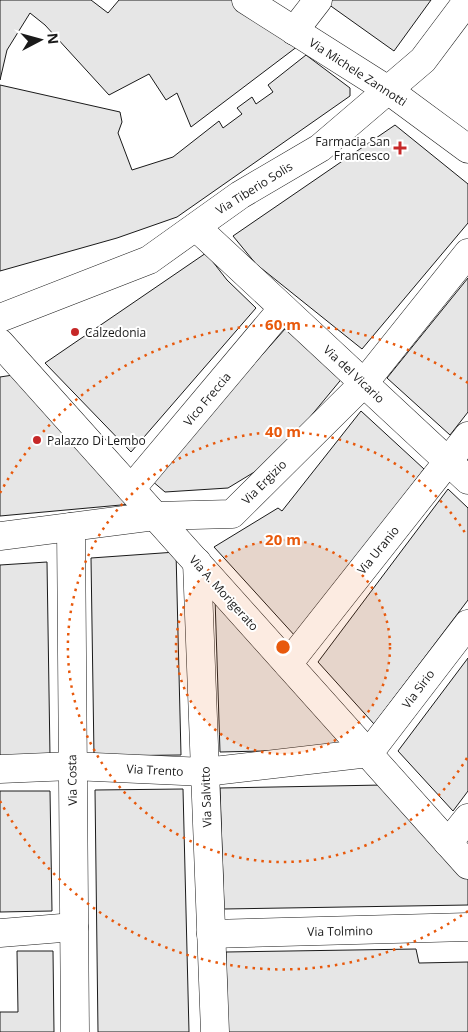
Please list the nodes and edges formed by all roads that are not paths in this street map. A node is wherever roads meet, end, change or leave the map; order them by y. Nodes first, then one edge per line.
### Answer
1 (246, 0) edge
2 (318, 0) edge
3 (468, 0) edge
4 (294, 31) junction
5 (388, 90) junction
6 (468, 149) edge
7 (196, 227) junction
8 (468, 253) edge
9 (283, 308) junction
10 (0, 318) edge
11 (0, 344) edge
12 (364, 384) junction
13 (468, 436) edge
14 (458, 471) edge
15 (131, 489) junction
16 (155, 516) junction
17 (71, 527) junction
18 (0, 536) edge
19 (197, 562) junction
20 (468, 624) edge
21 (288, 664) junction
22 (368, 754) junction
23 (72, 766) junction
24 (0, 770) edge
25 (205, 772) junction
26 (468, 818) edge
27 (448, 843) junction
28 (468, 865) edge
29 (74, 927) junction
30 (468, 927) edge
31 (0, 933) edge
32 (211, 934) junction
33 (75, 1032) edge
34 (215, 1032) edge

1 - 4 street, Via Michele Zannotti
2 - 4 street
3 - 5 street, Via Tiberio Solis
4 - 5 street, Via Michele Zannotti
5 - 6 street, Via Michele Zannotti
5 - 7 street, Via Tiberio Solis
7 - 9 street, Via del Vicario
7 - 10 street, Via Tiberio Solis
8 - 12 street, Via Ergizio
9 - 12 street, Via del Vicario
9 - 15 street, Vico Freccia
11 - 15 street, Via A. Morigerato
12 - 14 street, Via del Vicario
12 - 16 street, Via Ergizio
13 - 14 street, Via Uranio
14 - 21 street, Via Uranio
15 - 16 street, Via A. Morigerato
16 - 17 street, Via Ergizio
16 - 19 street, Via A. Morigerato
17 - 18 street, Via Ergizio
17 - 23 street, Via Costa
19 - 21 street, Via A. Morigerato
19 - 25 street, Via Salvitto
20 - 22 street, Via Sirio
21 - 22 street, Via A. Morigerato
22 - 25 street, Via Trento
22 - 27 street, Via A. Morigerato
23 - 24 street, Via Trento
23 - 25 street, Via Trento
23 - 29 street, Via Costa
25 - 32 street, Via Salvitto
26 - 27 street
27 - 28 street, Via A. Morigerato
29 - 31 street
29 - 33 street, Via Costa
30 - 32 street, Via Tolmino
32 - 34 street, Via Salvitto

